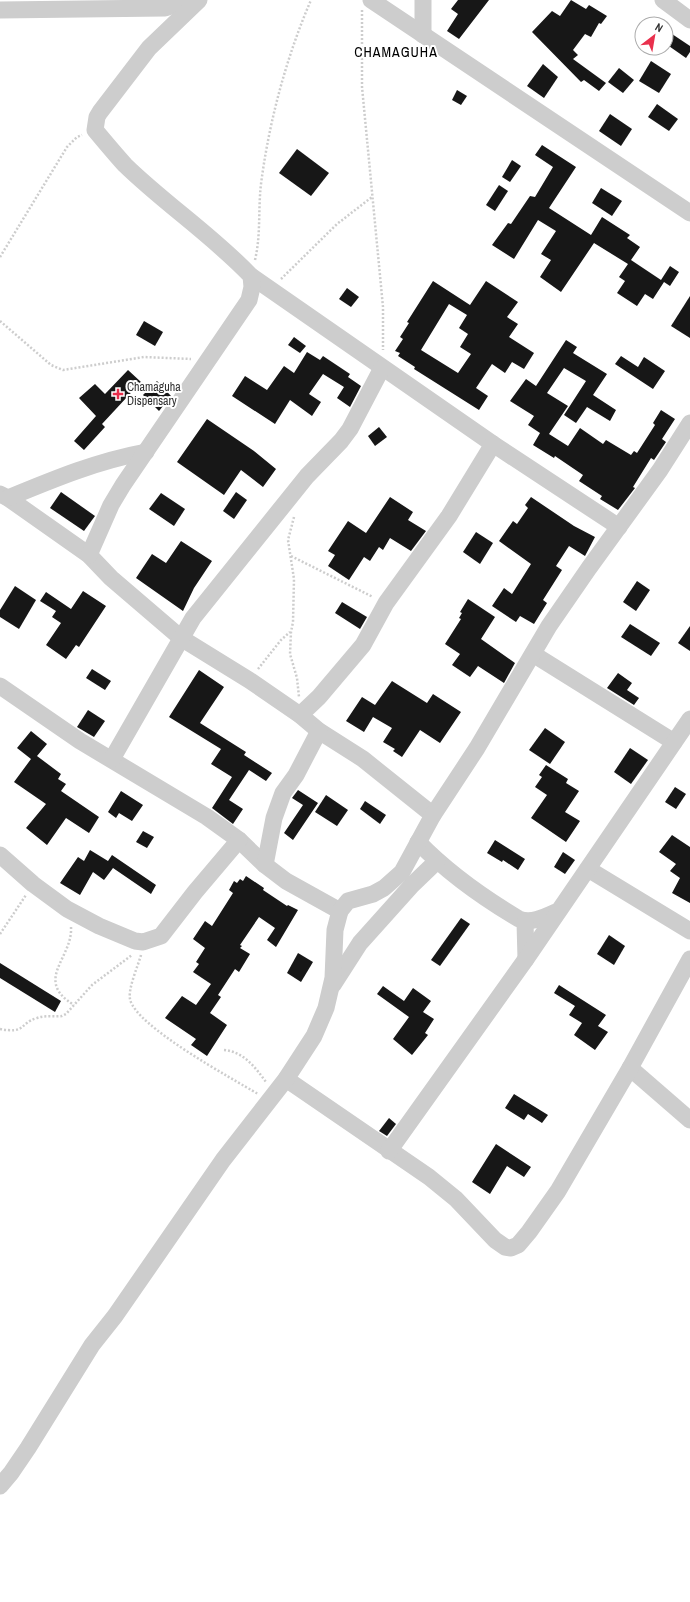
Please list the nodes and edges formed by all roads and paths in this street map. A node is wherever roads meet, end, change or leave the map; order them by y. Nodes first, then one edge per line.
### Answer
1 (188, 0) edge
2 (199, 0) edge
3 (311, 0) edge
4 (423, 0) edge
5 (662, 0) edge
6 (160, 4) edge
7 (367, 4) edge
8 (0, 10) edge
9 (690, 20) edge
10 (423, 35) junction
11 (95, 130) junction
12 (373, 197) junction
13 (690, 213) edge
14 (0, 257) edge
15 (251, 276) junction
16 (270, 289) junction
17 (0, 321) edge
18 (211, 358) junction
19 (382, 368) junction
20 (690, 423) edge
21 (493, 444) junction
22 (146, 452) junction
23 (298, 489) junction
24 (4, 496) edge
25 (619, 527) junction
26 (89, 555) junction
27 (291, 556) junction
28 (386, 603) junction
29 (291, 632) junction
30 (182, 638) junction
31 (533, 654) junction
32 (249, 680) junction
33 (0, 686) edge
34 (300, 715) junction
35 (690, 719) edge
36 (319, 731) junction
37 (674, 742) junction
38 (112, 759) junction
39 (433, 815) junction
40 (238, 840) junction
41 (418, 842) junction
42 (0, 855) edge
43 (437, 861) junction
44 (265, 865) junction
45 (588, 869) junction
46 (33, 884) junction
47 (67, 909) junction
48 (340, 911) junction
49 (556, 912) junction
50 (525, 922) junction
51 (690, 931) edge
52 (0, 934) edge
53 (148, 944) junction
54 (690, 958) edge
55 (526, 959) junction
56 (331, 988) junction
57 (74, 1005) junction
58 (0, 1029) edge
59 (224, 1050) dead end
60 (630, 1068) junction
61 (286, 1080) junction
62 (271, 1097) junction
63 (690, 1120) edge
64 (389, 1151) junction
65 (0, 1486) edge

1 - 6 street
2 - 11 street
3 - 15 path
4 - 10 street
5 - 9 street
6 - 8 street
7 - 10 street
7 - 12 path
10 - 13 street
11 - 14 path
11 - 15 street
12 - 16 path
12 - 19 path
15 - 16 street
15 - 18 street
16 - 19 street
17 - 18 path
18 - 22 street
19 - 21 street
19 - 23 street
20 - 25 street
21 - 25 street
21 - 28 street
22 - 24 street
22 - 26 street
23 - 27 path
23 - 30 street
24 - 26 street
25 - 31 street
26 - 30 street
27 - 28 path
27 - 29 path
28 - 34 street
29 - 32 path
29 - 34 path
30 - 32 street
30 - 38 street
31 - 37 street
31 - 39 street
32 - 34 street
33 - 38 street
34 - 36 street
35 - 37 street
36 - 39 street
36 - 44 street
37 - 45 street
38 - 40 street
39 - 41 street
40 - 44 street
40 - 53 street
41 - 43 street
41 - 48 street
42 - 46 street
43 - 50 street
43 - 56 street
44 - 48 street
45 - 49 street
45 - 51 street
46 - 47 street
46 - 52 path
47 - 53 street
47 - 57 path
48 - 56 street
49 - 50 street
49 - 55 street
50 - 55 street
53 - 57 path
53 - 62 path
54 - 60 street
55 - 64 street
56 - 61 street
57 - 58 path
59 - 62 path
60 - 63 street
60 - 64 street
61 - 62 street
61 - 64 street
62 - 65 street

